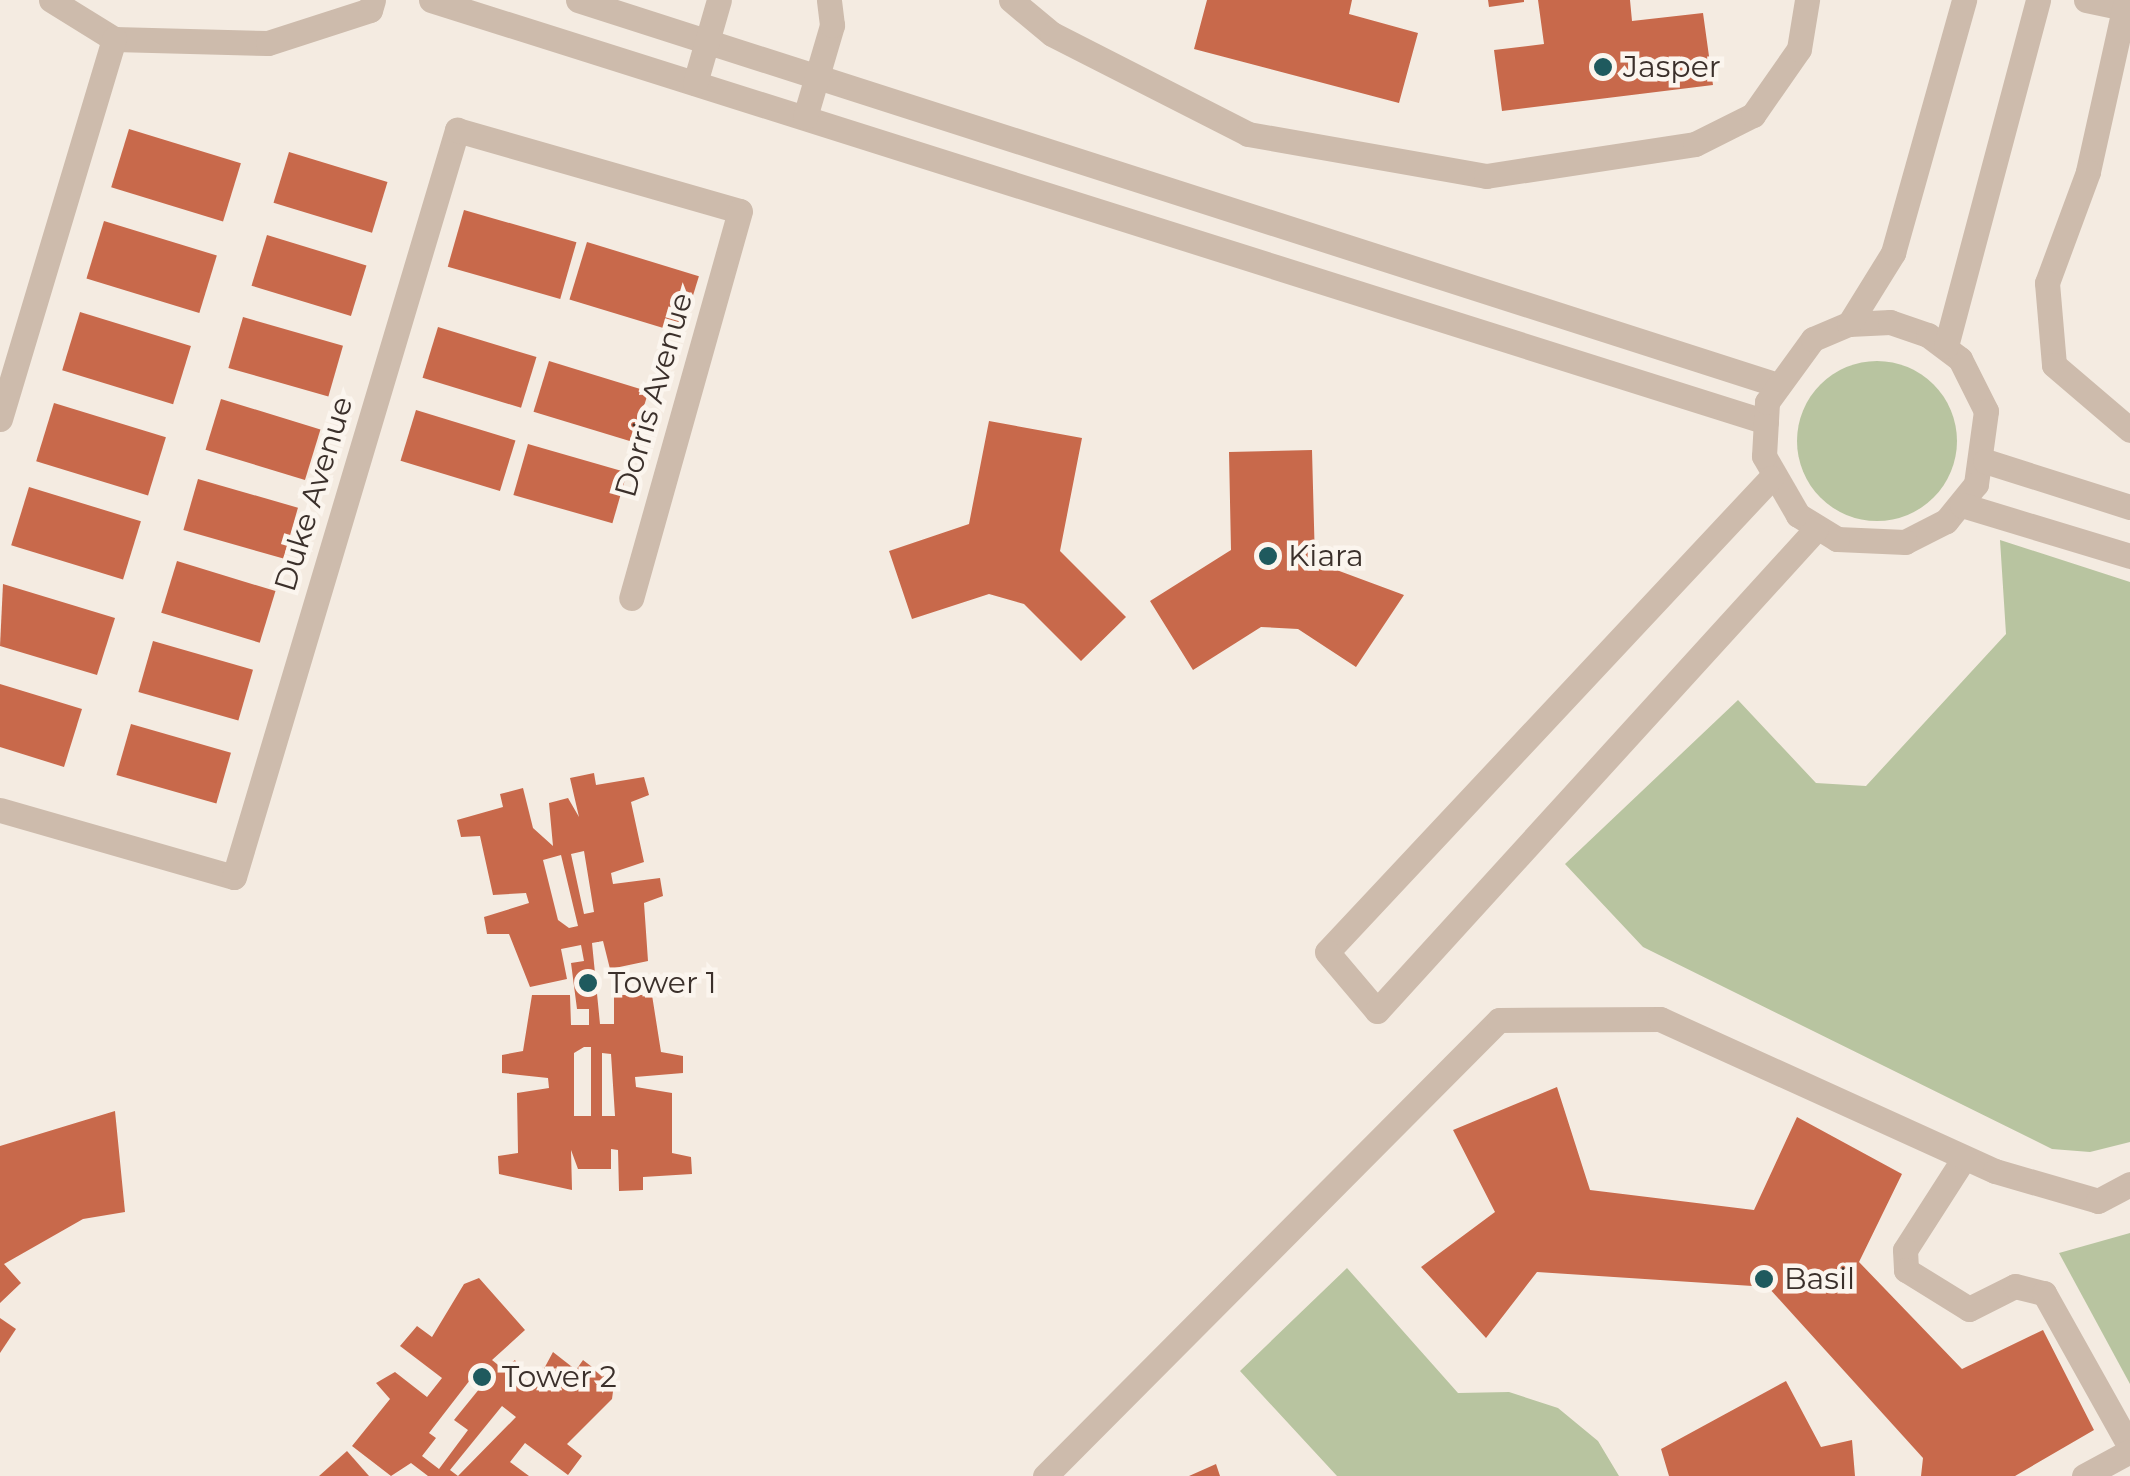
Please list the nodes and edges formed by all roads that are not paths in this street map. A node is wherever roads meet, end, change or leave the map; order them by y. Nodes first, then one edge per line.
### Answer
1 (51, 0) edge
2 (373, 0) edge
3 (431, 0) edge
4 (578, 0) edge
5 (719, 0) edge
6 (829, 0) edge
7 (1011, 0) edge
8 (1808, 0) edge
9 (1964, 0) edge
10 (2038, 0) edge
11 (2086, 0) edge
12 (2125, 4) edge
13 (114, 40) junction
14 (709, 41) junction
15 (818, 76) junction
16 (695, 83) junction
17 (805, 117) junction
18 (740, 210) joint
19 (1849, 324) junction
20 (1946, 346) junction
21 (1775, 384) junction
22 (0, 418) edge
23 (1766, 422) junction
24 (2130, 430) edge
25 (1985, 460) junction
26 (1771, 478) junction
27 (1962, 505) junction
28 (2130, 508) edge
29 (1816, 529) junction
30 (2130, 556) edge
31 (631, 598) dead end
32 (0, 810) edge
33 (1964, 1158) junction
34 (2130, 1184) edge
35 (2130, 1449) edge
36 (1045, 1476) edge
37 (2084, 1476) edge

1 - 13 street
2 - 13 street
3 - 16 street
4 - 14 street
5 - 14 street
6 - 15 street
7 - 8 street
9 - 19 street
10 - 20 street
11 - 12 street
12 - 24 street
13 - 22 street
14 - 15 street
14 - 16 street
15 - 17 street
15 - 21 street
16 - 17 street
17 - 23 street
18 - 31 street, Dorris Avenue
18 - 32 street, Duke Avenue
19 - 20 street
19 - 21 street
20 - 25 street
21 - 23 street
23 - 26 street
25 - 27 street
25 - 28 street
26 - 29 street
26 - 29 street
27 - 29 street
27 - 30 street
33 - 34 street
33 - 35 street
33 - 36 street
35 - 37 street

